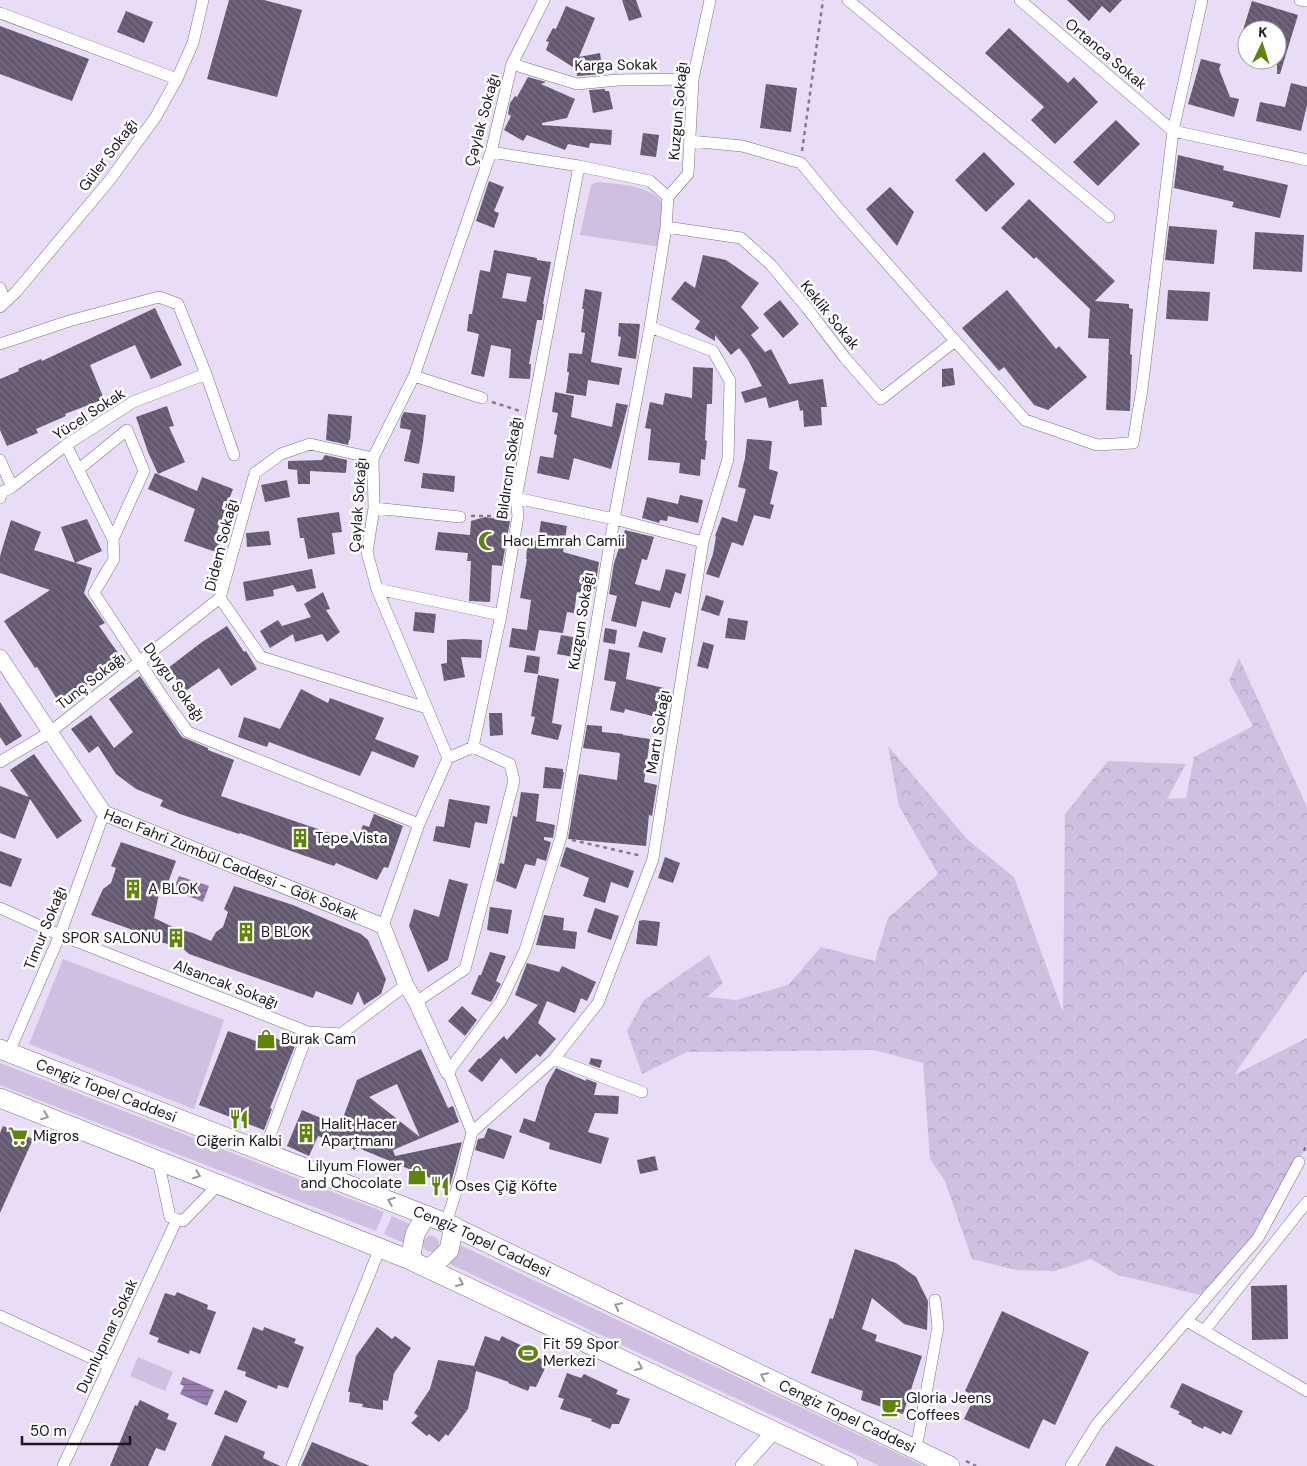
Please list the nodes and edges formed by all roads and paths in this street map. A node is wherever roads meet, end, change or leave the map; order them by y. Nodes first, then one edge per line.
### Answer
1 (203, 0) edge
2 (544, 0) edge
3 (710, 0) edge
4 (823, 0) edge
5 (848, 0) edge
6 (1020, 0) edge
7 (1202, 0) edge
8 (1300, 0) edge
9 (1307, 1) edge
10 (0, 13) edge
11 (512, 64) junction
12 (693, 78) junction
13 (177, 79) junction
14 (1173, 131) junction
15 (690, 141) junction
16 (491, 152) junction
17 (1307, 160) edge
18 (801, 163) junction
19 (579, 166) junction
20 (668, 197) junction
21 (1109, 217) dead end
22 (666, 226) junction
23 (0, 288) edge
24 (3, 304) edge
25 (650, 327) junction
26 (955, 342) junction
27 (0, 344) edge
28 (206, 374) junction
29 (414, 376) junction
30 (482, 398) joint
31 (531, 415) junction
32 (66, 445) junction
33 (234, 455) dead end
34 (374, 458) junction
35 (0, 460) edge
36 (79, 469) junction
37 (12, 486) junction
38 (0, 498) edge
39 (516, 498) junction
40 (374, 508) junction
41 (518, 516) junction
42 (460, 517) joint
43 (614, 519) junction
44 (112, 539) junction
45 (703, 542) junction
46 (377, 589) junction
47 (220, 598) junction
48 (501, 615) junction
49 (0, 658) edge
50 (141, 662) junction
51 (427, 708) junction
52 (49, 732) junction
53 (473, 747) junction
54 (448, 758) junction
55 (0, 762) edge
56 (104, 813) junction
57 (419, 824) junction
58 (560, 837) junction
59 (653, 858) junction
60 (0, 908) edge
61 (382, 926) junction
62 (60, 935) junction
63 (406, 985) junction
64 (416, 1002) junction
65 (308, 1032) junction
66 (4, 1050) edge
67 (554, 1059) junction
68 (448, 1072) junction
69 (642, 1092) dead end
70 (0, 1098) edge
71 (472, 1132) junction
72 (264, 1152) junction
73 (158, 1160) junction
74 (1299, 1162) dead end
75 (219, 1184) junction
76 (1307, 1202) edge
77 (426, 1215) junction
78 (177, 1219) junction
79 (450, 1225) junction
80 (380, 1248) junction
81 (410, 1260) junction
82 (430, 1269) junction
83 (935, 1300) dead end
84 (0, 1316) edge
85 (1186, 1321) junction
86 (1204, 1331) junction
87 (109, 1366) junction
88 (1307, 1391) edge
89 (774, 1431) junction
90 (914, 1449) junction
91 (63, 1466) edge
92 (292, 1466) edge
93 (742, 1466) edge
94 (848, 1466) edge
95 (950, 1466) edge
96 (1071, 1466) edge

1 - 13 street, Güler Sokağı
2 - 11 street, Çaylak Sokağı
3 - 12 street, Kuzgun Sokağı
4 - 18 path
5 - 21 street
6 - 14 street, Ortanca Sokak
7 - 14 street
8 - 9 street
10 - 13 street
11 - 12 street, Karga Sokak
11 - 16 street, Çaylak Sokağı
12 - 15 street, Kuzgun Sokağı
13 - 24 street, Güler Sokağı
14 - 17 street
14 - 26 street
15 - 18 street
15 - 20 street, Kuzgun Sokağı
16 - 19 street
16 - 29 street, Çaylak Sokağı
18 - 26 street
19 - 20 street
19 - 31 street, Bıldırcın Sokağı
20 - 22 street, Kuzgun Sokağı
22 - 25 street, Kuzgun Sokağı
22 - 26 street, Keklik Sokak
23 - 24 street
25 - 43 street, Kuzgun Sokağı
25 - 45 street, Martı Sokağı
27 - 28 street
28 - 32 street, Yücel Sokak
28 - 33 street
29 - 30 street
29 - 34 street, Çaylak Sokağı
30 - 31 path
31 - 39 street, Bıldırcın Sokağı
32 - 36 street
32 - 37 street, Yücel Sokak
34 - 40 street, Çaylak Sokağı
34 - 47 street, Didem Sokağı
35 - 37 street
36 - 44 street
36 - 44 street, Duygu Sokağı
37 - 38 street, Yücel Sokak
39 - 41 street, Bıldırcın Sokağı
39 - 43 street
40 - 42 street
40 - 46 street, Çaylak Sokağı
41 - 42 path
41 - 48 street, Bıldırcın Sokağı
43 - 45 street
43 - 58 street, Kuzgun Sokağı
44 - 50 street, Duygu Sokağı
45 - 59 street, Martı Sokağı
46 - 48 street
46 - 51 street, Çaylak Sokağı
47 - 50 street, Tunç Sokağı
47 - 51 street, Didem Sokağı
48 - 53 street, Bıldırcın Sokağı
49 - 52 street, Hacı Fahri Zümbül Caddesi - Gök Sokak
50 - 52 street, Tunç Sokağı
50 - 57 street, Duygu Sokağı
51 - 54 street, Çaylak Sokağı
52 - 55 street, Tunç Sokağı
52 - 56 street, Hacı Fahri Zümbül Caddesi - Gök Sokak
53 - 54 street
53 - 64 street
54 - 57 street
56 - 61 street, Hacı Fahri Zümbül Caddesi - Gök Sokak
56 - 62 street, Timur Sokağı
57 - 61 street
58 - 59 path
58 - 68 street, Kuzgun Sokağı
59 - 67 street, Martı Sokağı
60 - 62 street, Alsancak Sokağı
61 - 63 street
62 - 65 street, Alsancak Sokağı
62 - 66 street, Timur Sokağı
63 - 64 street
63 - 65 street, Alsancak Sokağı
64 - 68 street
65 - 72 street
66 - 72 main road, Cengiz Topel Caddesi
67 - 69 street
67 - 71 street, Martı Sokağı
68 - 71 street
70 -> 73 main road
71 - 79 street
77 -> 72 main road, Cengiz Topel Caddesi
73 -> 75 main road
73 - 78 street
74 - 85 street
75 - 78 street
75 - 80 main road
76 - 86 street
77 - 79 main road, Cengiz Topel Caddesi
77 - 81 main road
78 - 87 street, Dumlupınar Sokak
79 - 82 main road
90 -> 79 main road, Cengiz Topel Caddesi
80 - 81 main road
80 - 92 street
81 - 82 main road
82 -> 89 main road
83 - 90 street
84 - 87 street
85 - 86 street
85 - 96 street
86 - 88 street
87 - 91 street, Dumlupınar Sokak
89 - 93 street
89 - 94 main road
90 - 95 main road, Cengiz Topel Caddesi

